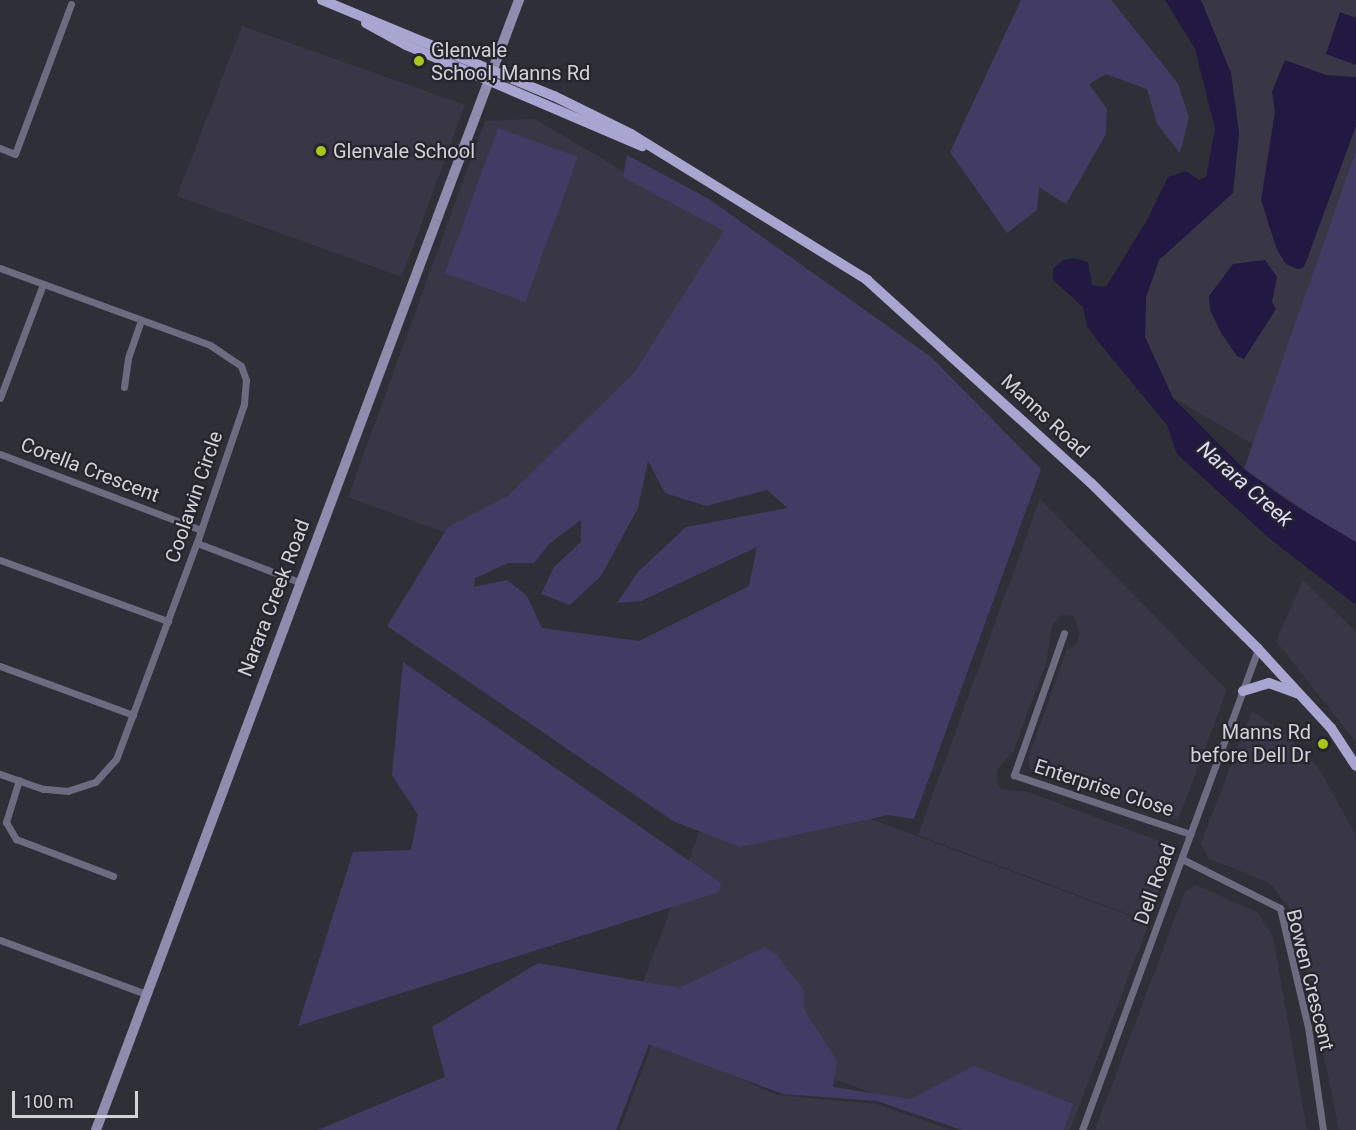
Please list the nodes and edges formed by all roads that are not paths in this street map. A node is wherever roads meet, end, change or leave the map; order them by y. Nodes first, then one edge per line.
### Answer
1 (322, 0) edge
2 (519, 0) edge
3 (71, 4) dead end
4 (490, 74) junction
5 (0, 148) edge
6 (0, 267) edge
7 (43, 284) junction
8 (141, 321) junction
9 (124, 387) dead end
10 (0, 398) edge
11 (0, 454) edge
12 (201, 530) junction
13 (196, 543) junction
14 (0, 560) edge
15 (299, 582) junction
16 (168, 621) junction
17 (1064, 633) dead end
18 (1258, 649) junction
19 (0, 666) edge
20 (1243, 691) junction
21 (1303, 696) junction
22 (134, 716) junction
23 (1356, 766) edge
24 (0, 774) edge
25 (19, 780) junction
26 (1190, 834) junction
27 (1182, 859) junction
28 (113, 876) dead end
29 (0, 939) edge
30 (146, 994) junction
31 (96, 1130) edge
32 (1082, 1130) edge
33 (1323, 1130) edge

1 - 4 main road, Manns Road
2 - 4 street, Narara Creek Road
3 - 5 street
4 - 15 street, Narara Creek Road
4 - 18 main road, Manns Road
6 - 7 street, Coolawin Circle
7 - 8 street, Coolawin Circle
7 - 10 street
8 - 9 street
8 - 12 street, Coolawin Circle
11 - 12 street, Corella Crescent
12 - 13 street, Coolawin Circle
13 - 15 street
13 - 16 street, Coolawin Circle
14 - 16 street
15 - 30 street, Narara Creek Road
16 - 22 street, Coolawin Circle
17 - 26 street, Enterprise Close
18 - 20 street, Dell Road
18 - 21 main road, Manns Road
19 - 22 street
20 - 21 main road
20 - 26 street, Dell Road
21 - 23 main road, Manns Road
22 - 25 street, Coolawin Circle
24 - 25 street, Coolawin Circle
25 - 28 street
26 - 27 street, Dell Road
27 - 32 street, Dell Road
27 - 33 street, Bowen Crescent
29 - 30 street
30 - 31 street, Narara Creek Road

